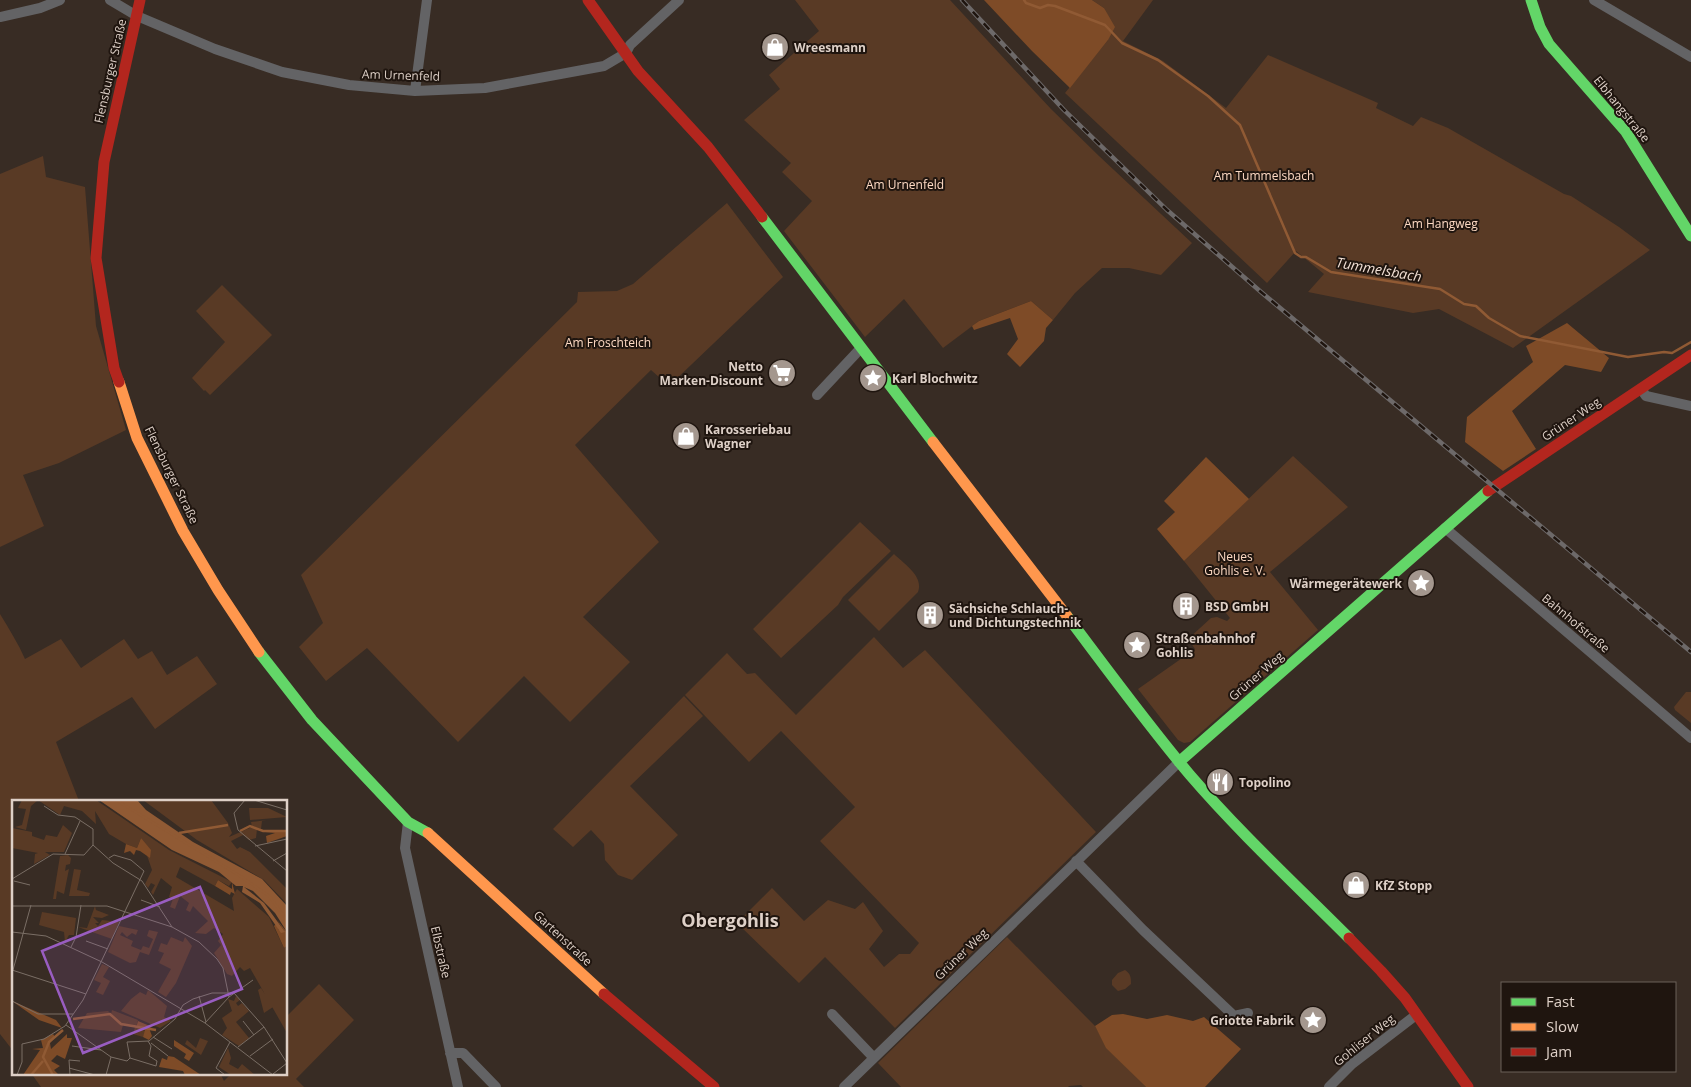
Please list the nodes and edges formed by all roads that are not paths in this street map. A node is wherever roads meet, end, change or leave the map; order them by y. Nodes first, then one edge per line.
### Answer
1 (60, 0) edge
2 (110, 0) edge
3 (140, 0) edge
4 (428, 0) edge
5 (588, 0) edge
6 (679, 0) edge
7 (1531, 0) edge
8 (1594, 0) edge
9 (136, 16) junction
10 (0, 17) edge
11 (626, 54) junction
12 (1691, 57) edge
13 (414, 91) junction
14 (1691, 236) edge
15 (862, 348) junction
16 (1691, 355) edge
17 (1641, 389) junction
18 (817, 395) dead end
19 (1691, 406) edge
20 (1445, 528) junction
21 (1691, 738) edge
22 (1179, 762) junction
23 (395, 808) joint
24 (408, 822) junction
25 (1076, 861) junction
26 (832, 1014) dead end
27 (1248, 1014) dead end
28 (1416, 1015) junction
29 (450, 1053) junction
30 (874, 1058) junction
31 (458, 1087) edge
32 (496, 1087) edge
33 (714, 1087) edge
34 (844, 1087) edge
35 (1329, 1087) edge
36 (1468, 1087) edge

1 - 10 street
2 - 9 street, Am Urnenfeld
3 - 9 street, Flensburger Straße
4 - 13 street
5 - 11 street
6 - 11 street, Am Urnenfeld
7 - 14 street, Elbhangstraße
8 - 12 street
9 - 13 street, Am Urnenfeld
9 - 23 street, Flensburger Straße
11 - 13 street, Am Urnenfeld
11 - 15 street
15 - 18 street
15 - 22 street
16 - 17 street, Grüner Weg
17 - 19 street
17 - 20 street, Grüner Weg
20 - 21 street, Bahnhofstraße
20 - 22 street, Grüner Weg
22 - 25 street, Grüner Weg
22 - 28 street
23 - 24 street, Gartenstraße
24 - 29 street, Elbstraße
24 - 33 street, Gartenstraße
25 - 27 street
25 - 30 street, Grüner Weg
26 - 30 street
28 - 35 street, Gohliser Weg
28 - 36 street
29 - 31 street, Elbstraße
29 - 32 street
30 - 34 street, Grüner Weg

